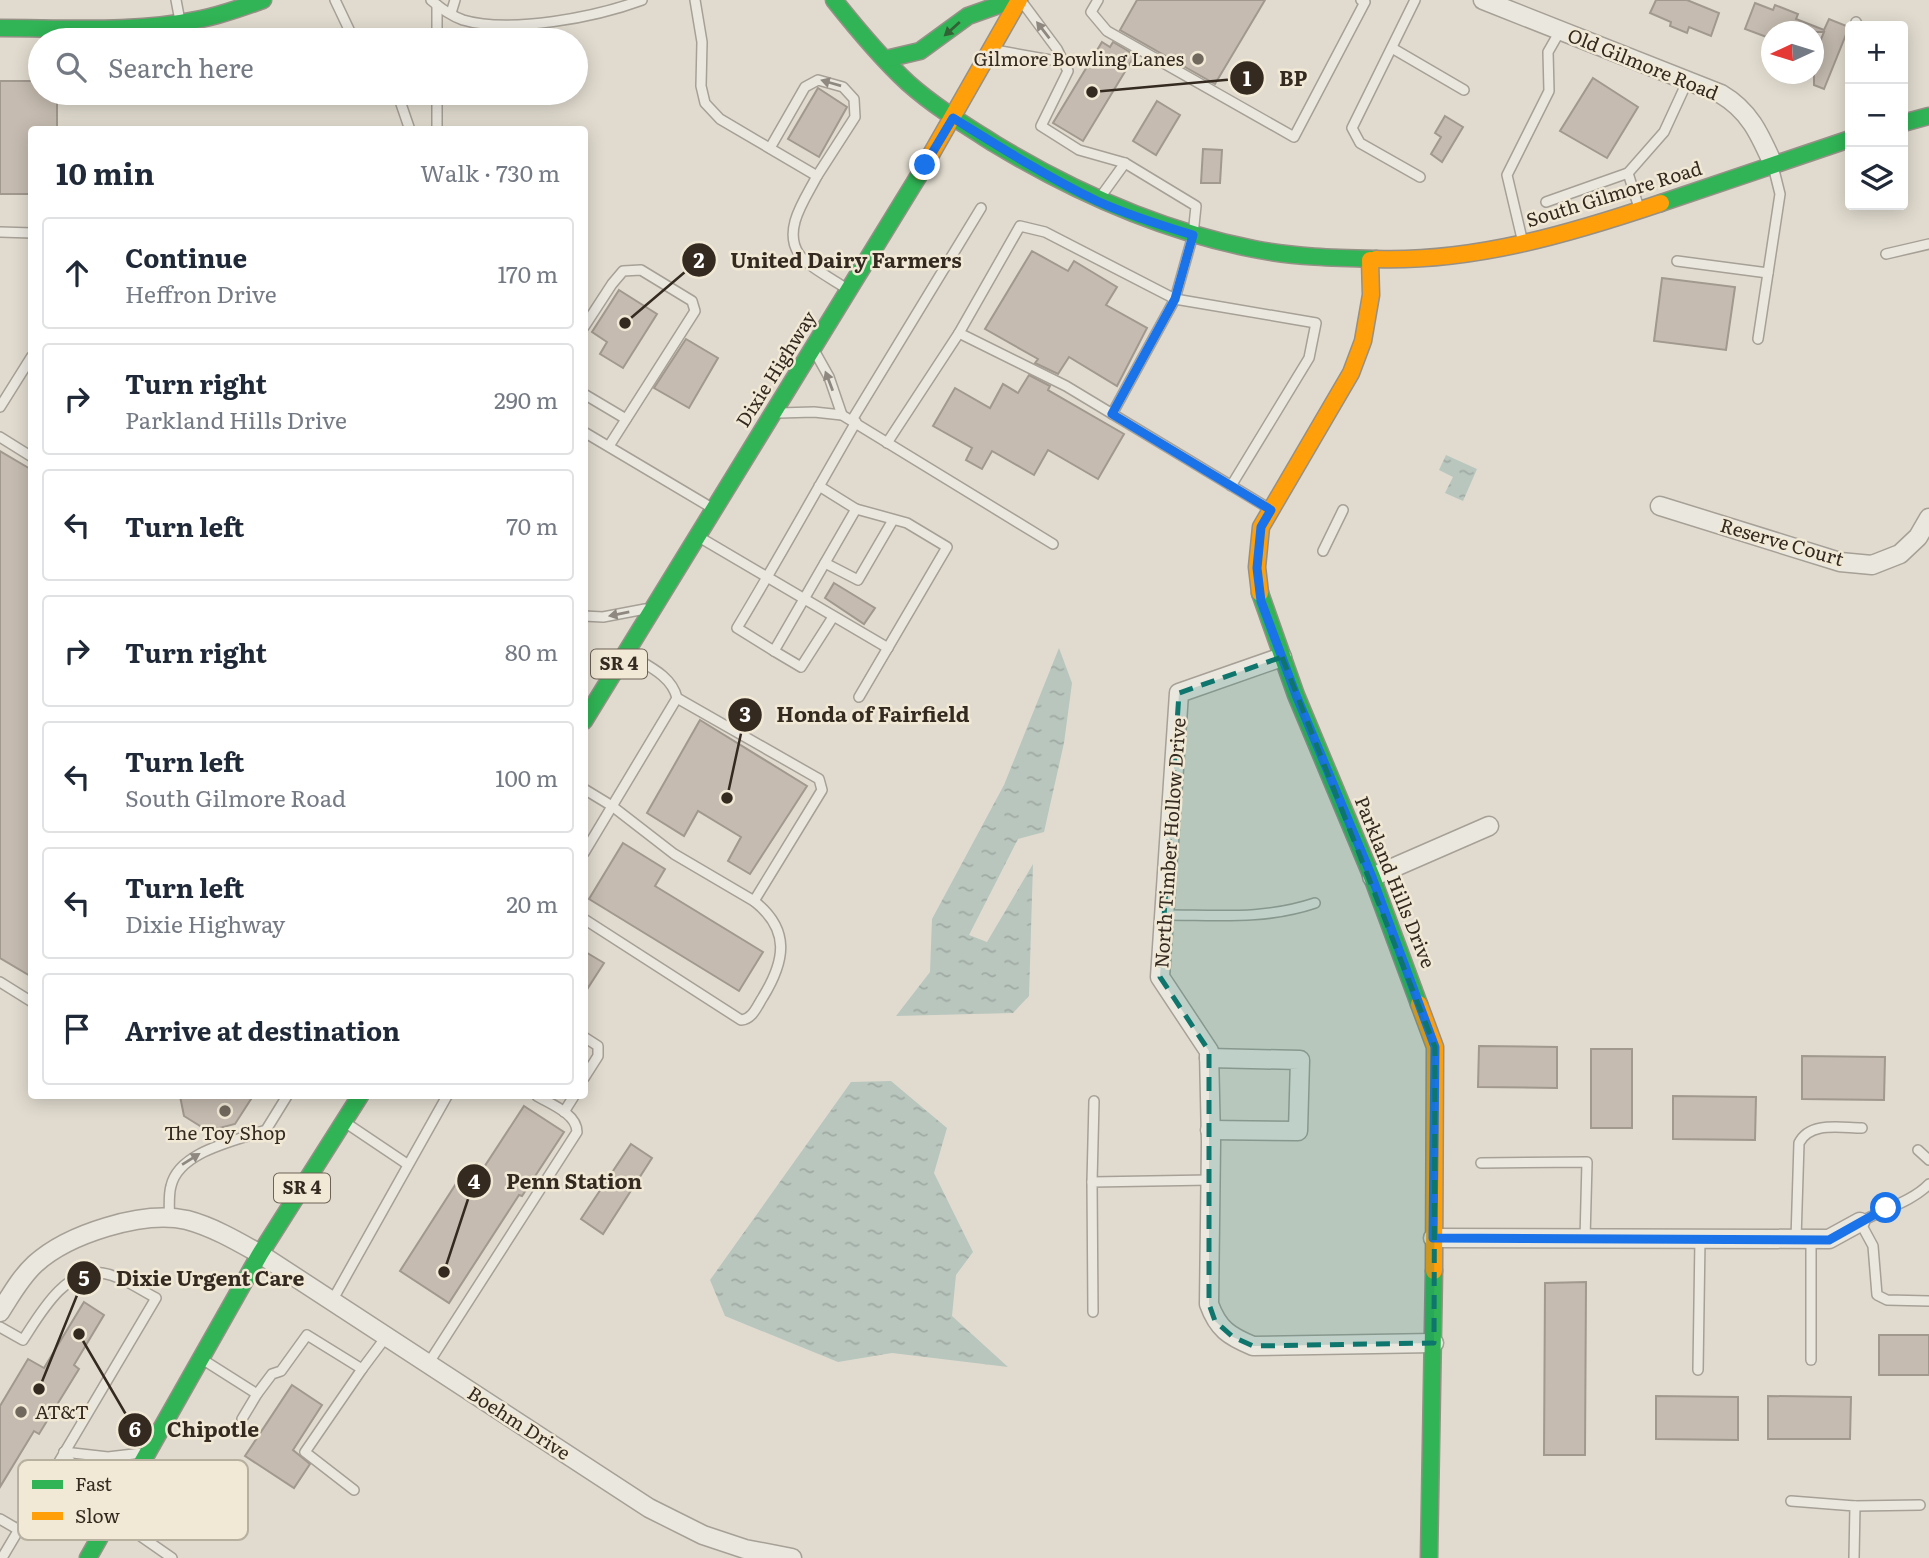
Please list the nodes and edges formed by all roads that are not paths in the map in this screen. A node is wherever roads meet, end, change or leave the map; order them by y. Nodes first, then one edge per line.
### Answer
1 (176, 0) edge
2 (263, 0) edge
3 (335, 0) edge
4 (455, 0) edge
5 (642, 0) edge
6 (695, 0) edge
7 (834, 0) edge
8 (1013, 0) edge
9 (1020, 0) edge
10 (1098, 0) edge
11 (1415, 0) edge
12 (1483, 0) edge
13 (1364, 1) edge
14 (434, 3) edge
15 (451, 13) junction
16 (180, 21) junction
17 (0, 28) edge
18 (348, 28) edge
19 (437, 28) edge
20 (1560, 31) junction
21 (1392, 48) junction
22 (990, 49) junction
23 (886, 59) junction
24 (1062, 62) junction
25 (1688, 80) junction
26 (1464, 90) dead end
27 (401, 105) edge
28 (437, 105) edge
29 (1929, 116) edge
30 (953, 118) junction
31 (1908, 122) edge
32 (409, 126) edge
33 (437, 126) edge
34 (1845, 141) edge
35 (770, 148) junction
36 (1125, 163) junction
37 (1773, 164) junction
38 (1628, 173) junction
39 (817, 176) junction
40 (1420, 177) dead end
41 (1098, 201) junction
42 (1546, 202) dead end
43 (981, 208) dead end
44 (1640, 210) junction
45 (0, 232) edge
46 (28, 233) edge
47 (1193, 235) junction
48 (1523, 244) junction
49 (1929, 244) edge
50 (1886, 254) dead end
51 (1370, 260) junction
52 (1677, 261) dead end
53 (1768, 273) junction
54 (849, 291) junction
55 (1175, 299) junction
56 (588, 321) edge
57 (959, 332) junction
58 (1758, 339) dead end
59 (813, 349) junction
60 (28, 362) edge
61 (588, 396) edge
62 (0, 407) edge
63 (774, 413) junction
64 (1112, 414) junction
65 (842, 415) junction
66 (626, 419) junction
67 (854, 421) junction
68 (588, 434) edge
69 (0, 437) edge
70 (887, 443) junction
71 (609, 446) junction
72 (28, 454) edge
73 (819, 486) junction
74 (1231, 486) junction
75 (1661, 506) dead end
76 (714, 509) junction
77 (856, 509) junction
78 (1271, 510) junction
79 (1343, 510) dead end
80 (1929, 518) edge
81 (893, 520) junction
82 (698, 536) junction
83 (1054, 544) dead end
84 (1323, 551) dead end
85 (825, 563) junction
86 (768, 578) junction
87 (805, 600) junction
88 (653, 607) junction
89 (588, 616) edge
90 (833, 617) junction
91 (888, 648) junction
92 (774, 651) junction
93 (626, 653) junction
94 (1282, 657) junction
95 (859, 697) dead end
96 (677, 698) junction
97 (588, 715) edge
98 (588, 791) edge
99 (612, 806) junction
100 (1489, 826) dead end
101 (588, 846) edge
102 (1372, 877) junction
103 (754, 901) junction
104 (1315, 902) dead end
105 (1165, 915) junction
106 (588, 922) edge
107 (0, 982) edge
108 (28, 1000) edge
109 (588, 1040) edge
110 (1209, 1058) junction
111 (588, 1072) edge
112 (285, 1099) edge
113 (358, 1099) edge
114 (445, 1099) edge
115 (542, 1099) edge
116 (572, 1099) edge
117 (1094, 1101) dead end
118 (564, 1112) junction
119 (344, 1122) junction
120 (1862, 1128) dead end
121 (1210, 1130) junction
122 (1918, 1150) dead end
123 (1929, 1160) edge
124 (1481, 1163) dead end
125 (407, 1164) junction
126 (1210, 1180) junction
127 (1093, 1182) junction
128 (1929, 1184) edge
129 (169, 1219) junction
130 (1860, 1222) junction
131 (1433, 1238) junction
132 (1584, 1239) junction
133 (1700, 1239) junction
134 (1804, 1240) junction
135 (260, 1254) junction
136 (331, 1301) junction
137 (1929, 1301) edge
138 (0, 1312) edge
139 (1093, 1312) dead end
140 (0, 1327) edge
141 (386, 1337) junction
142 (1434, 1343) junction
143 (201, 1358) junction
144 (1811, 1360) dead end
145 (428, 1364) junction
146 (362, 1369) junction
147 (1698, 1370) dead end
148 (257, 1394) junction
149 (242, 1419) dead end
150 (64, 1452) junction
151 (145, 1457) junction
152 (59, 1460) edge
153 (69, 1460) edge
154 (143, 1460) edge
155 (149, 1460) edge
156 (354, 1490) dead end
157 (1791, 1501) dead end
158 (1920, 1505) dead end
159 (1855, 1506) junction
160 (0, 1519) edge
161 (18, 1529) edge
162 (18, 1532) edge
163 (146, 1540) edge
164 (2, 1558) edge
165 (172, 1558) edge
166 (792, 1558) edge
167 (1429, 1558) edge
168 (1854, 1558) edge

1 - 16 lane
2 - 16 main road
3 - 18 lane
4 - 15 lane
5 - 15 lane
6 - 35 lane
7 - 23 main road, South Gilmore Road
8 -> 23 main road
9 - 22 main road, Dixie Highway / SR 4
24 -> 9 lane
10 - 13 lane
11 - 21 lane
12 - 20 street, Old Gilmore Road
14 - 15 lane
14 - 19 lane
16 - 17 main road
20 - 25 street, Old Gilmore Road
20 - 48 lane
21 - 26 lane
21 - 40 lane
22 - 24 lane
22 - 30 main road, Dixie Highway / SR 4
23 - 30 main road, South Gilmore Road
24 - 36 lane
25 - 37 street, Old Gilmore Road
25 - 38 lane
27 - 32 lane
28 - 33 lane
29 - 31 main road
30 - 41 main road, South Gilmore Road
30 - 54 main road, Dixie Highway / SR 4
34 - 37 main road, South Gilmore Road
35 - 39 lane
39 -> 35 lane
36 - 41 lane
36 - 47 lane
37 - 44 main road, South Gilmore Road
37 - 53 lane
38 - 42 lane
38 - 44 lane
39 - 54 lane
41 - 47 main road, South Gilmore Road
43 - 67 lane
44 - 48 main road, South Gilmore Road
45 - 46 lane
47 - 51 main road, South Gilmore Road
47 - 55 lane
48 - 51 main road, South Gilmore Road
49 - 50 lane
51 - 78 main road, Parkland Hills Drive
52 - 53 lane
53 - 58 lane
54 - 59 main road, Dixie Highway / SR 4
55 - 57 lane
55 - 64 lane
55 - 74 lane
56 - 66 lane
57 - 64 lane
57 - 70 lane
59 - 63 main road, Dixie Highway / SR 4
65 -> 59 lane
60 - 62 lane
61 - 66 lane
63 - 65 lane
63 - 76 main road, Dixie Highway / SR 4
64 - 74 lane
65 - 67 lane
66 - 71 lane
67 - 70 lane
67 - 73 lane
68 - 71 lane
69 - 72 lane
70 - 83 lane
71 - 76 lane
73 - 77 lane
73 - 86 lane
74 - 78 lane
75 - 80 street, Reserve Court
76 - 82 main road, Dixie Highway / SR 4
77 - 81 lane
77 - 85 lane
78 - 94 main road, Parkland Hills Drive
79 - 84 lane
81 - 85 lane
81 - 91 lane
82 - 86 lane
82 - 88 main road, Dixie Highway / SR 4
85 - 87 lane
86 - 87 lane
86 - 92 lane
87 - 90 lane
87 - 92 lane
88 -> 89 lane
88 - 93 main road, Dixie Highway / SR 4
90 - 91 lane
90 - 92 lane
91 - 95 lane
93 - 96 lane
93 - 97 main road, Dixie Highway / SR 4
94 - 102 main road, Parkland Hills Drive
94 - 105 street, North Timber Hollow Drive
96 - 99 lane
96 - 103 lane
98 - 99 lane
99 - 101 lane
99 - 103 lane
100 - 102 street
102 - 131 main road, Parkland Hills Drive
103 - 106 lane
104 - 105 lane
105 - 110 street, North Timber Hollow Drive
107 - 108 lane
109 - 111 lane
110 - 121 street, North Timber Hollow Drive
110 - 121 street
129 -> 112 lane
113 - 119 main road, SR 4
114 - 125 lane
115 - 118 lane
116 - 118 lane
117 - 127 lane
118 - 145 lane
119 - 125 lane
119 - 135 main road, SR 4
120 - 134 lane
121 - 126 street, North Timber Hollow Drive
122 - 123 lane
124 - 132 lane
125 - 136 lane
126 - 127 lane
126 - 142 street, North Timber Hollow Drive
127 - 139 lane
128 - 130 lane
129 - 135 street, Boehm Drive
129 - 138 street, Boehm Drive
130 - 134 street
130 - 137 lane
131 - 132 street
131 - 142 main road, Parkland Hills Drive
132 - 133 street
133 - 134 street
133 - 147 lane
134 - 144 lane
135 - 136 street, Boehm Drive
135 - 143 main road, SR 4
136 - 141 street, Boehm Drive
140 - 150 lane
141 - 145 street, Boehm Drive
141 - 146 lane
142 - 167 main road, Parkland Hills Drive
143 - 148 lane
143 - 151 main road, SR 4
145 - 166 street, Boehm Drive
146 - 148 lane
146 - 156 lane
148 - 149 lane
150 - 151 lane
150 - 152 lane
150 - 153 lane
151 - 154 main road, SR 4
151 - 155 lane
157 - 159 lane
158 - 159 lane
159 - 168 lane
160 - 161 lane
162 - 164 lane
163 - 165 lane

